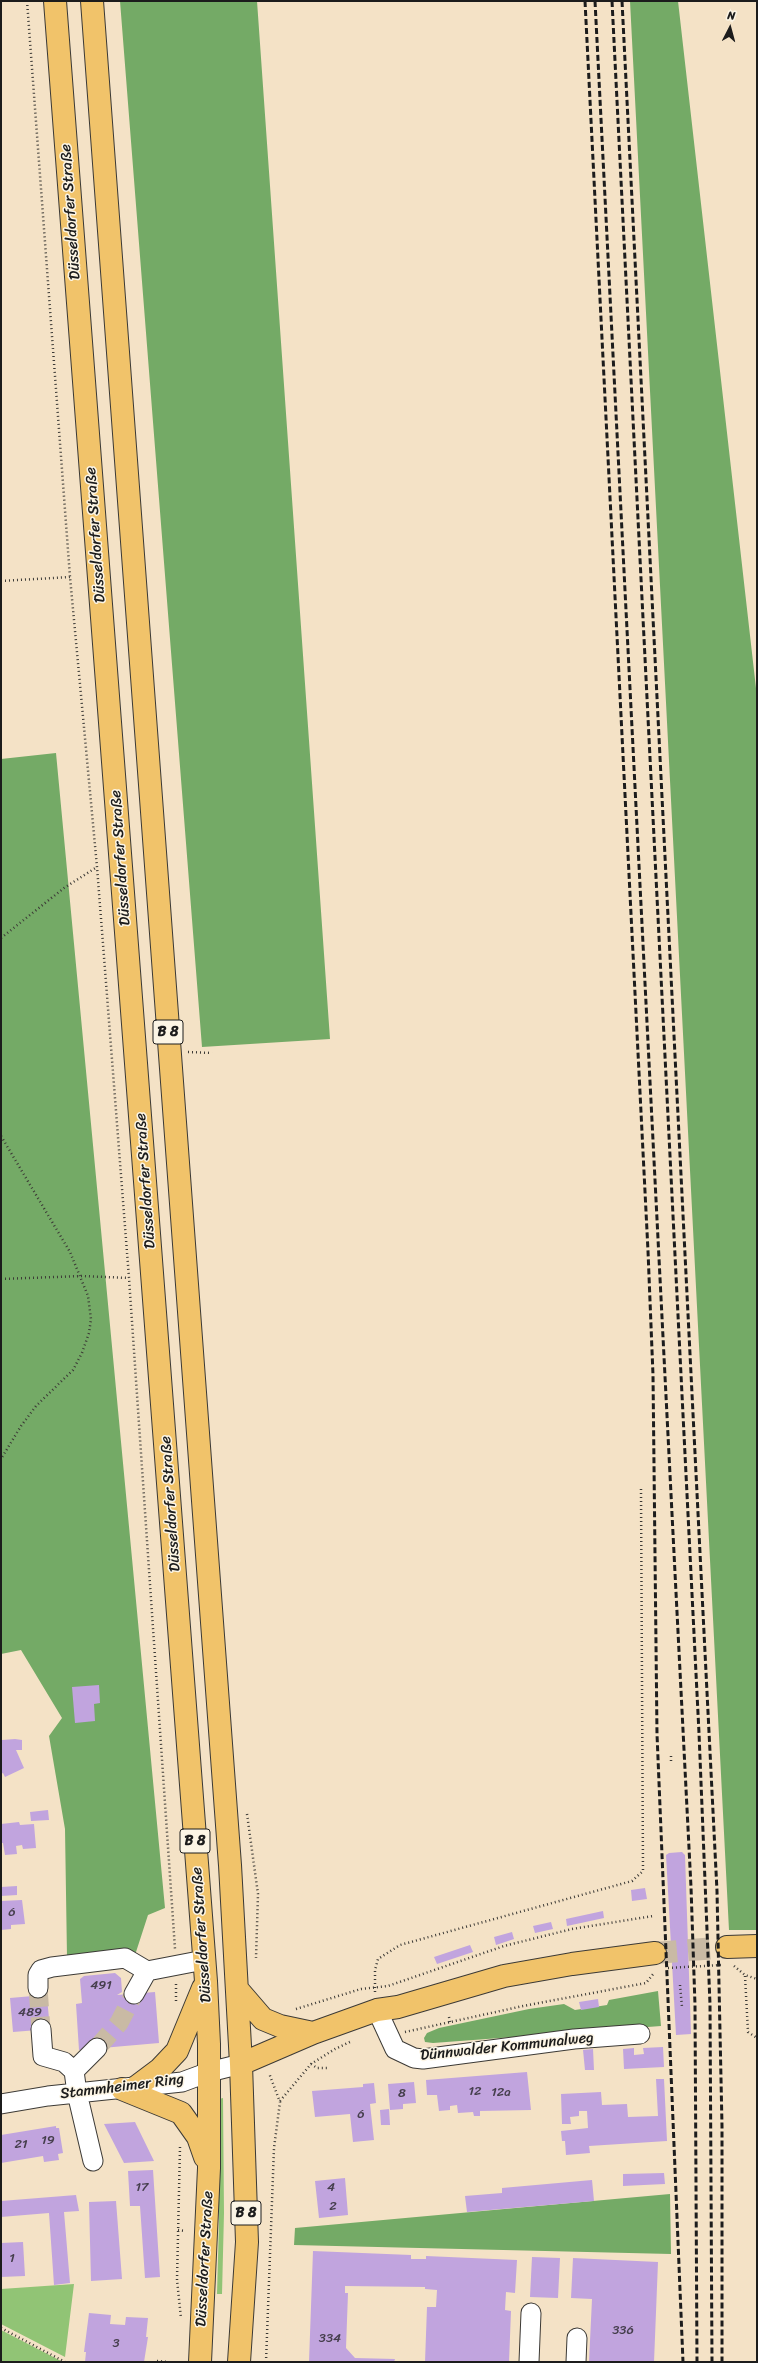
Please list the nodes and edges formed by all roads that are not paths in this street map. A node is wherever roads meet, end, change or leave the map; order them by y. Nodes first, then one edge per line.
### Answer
1 (55, 1) edge
2 (92, 1) edge
3 (757, 1946) edge
4 (728, 1959) tunnel mouth
5 (659, 1965) tunnel mouth
6 (147, 1971) junction
7 (205, 1971) junction
8 (38, 1988) tunnel mouth
9 (238, 1990) junction
10 (134, 1994) tunnel mouth
11 (377, 2010) junction
12 (41, 2029) tunnel mouth
13 (313, 2033) junction
14 (640, 2034) dead end
15 (97, 2048) tunnel mouth
16 (241, 2064) junction
17 (74, 2070) junction
18 (209, 2072) junction
19 (129, 2088) junction
20 (77, 2093) junction
21 (1, 2104) edge
22 (93, 2161) dead end
23 (209, 2168) junction
24 (531, 2313) dead end
25 (577, 2338) dead end
26 (200, 2362) edge
27 (239, 2362) edge
28 (529, 2362) edge
29 (576, 2362) edge

1 - 7 main road, Düsseldorfer Straße / B 8
2 - 9 main road, Düsseldorfer Straße / B 8
3 - 4 main road
5 - 11 main road
6 - 7 street
6 - 8 street
6 - 10 street
7 - 18 main road, Düsseldorfer Straße / B 8
7 - 19 main road
9 - 13 main road
9 - 16 main road, Düsseldorfer Straße / B 8
11 - 13 main road
11 - 14 street, Dünnwalder Kommunalweg
12 - 17 street
13 - 16 main road
15 - 17 street
16 - 18 street, Stammheimer Ring
16 - 27 main road, Düsseldorfer Straße / B 8
17 - 20 street
18 - 19 street, Stammheimer Ring
18 - 23 main road, Düsseldorfer Straße / B 8
19 - 20 street, Stammheimer Ring
19 - 23 main road
20 - 21 street, Stammheimer Ring
20 - 22 street
23 - 26 main road, Düsseldorfer Straße / B 8
24 - 28 street
25 - 29 street

